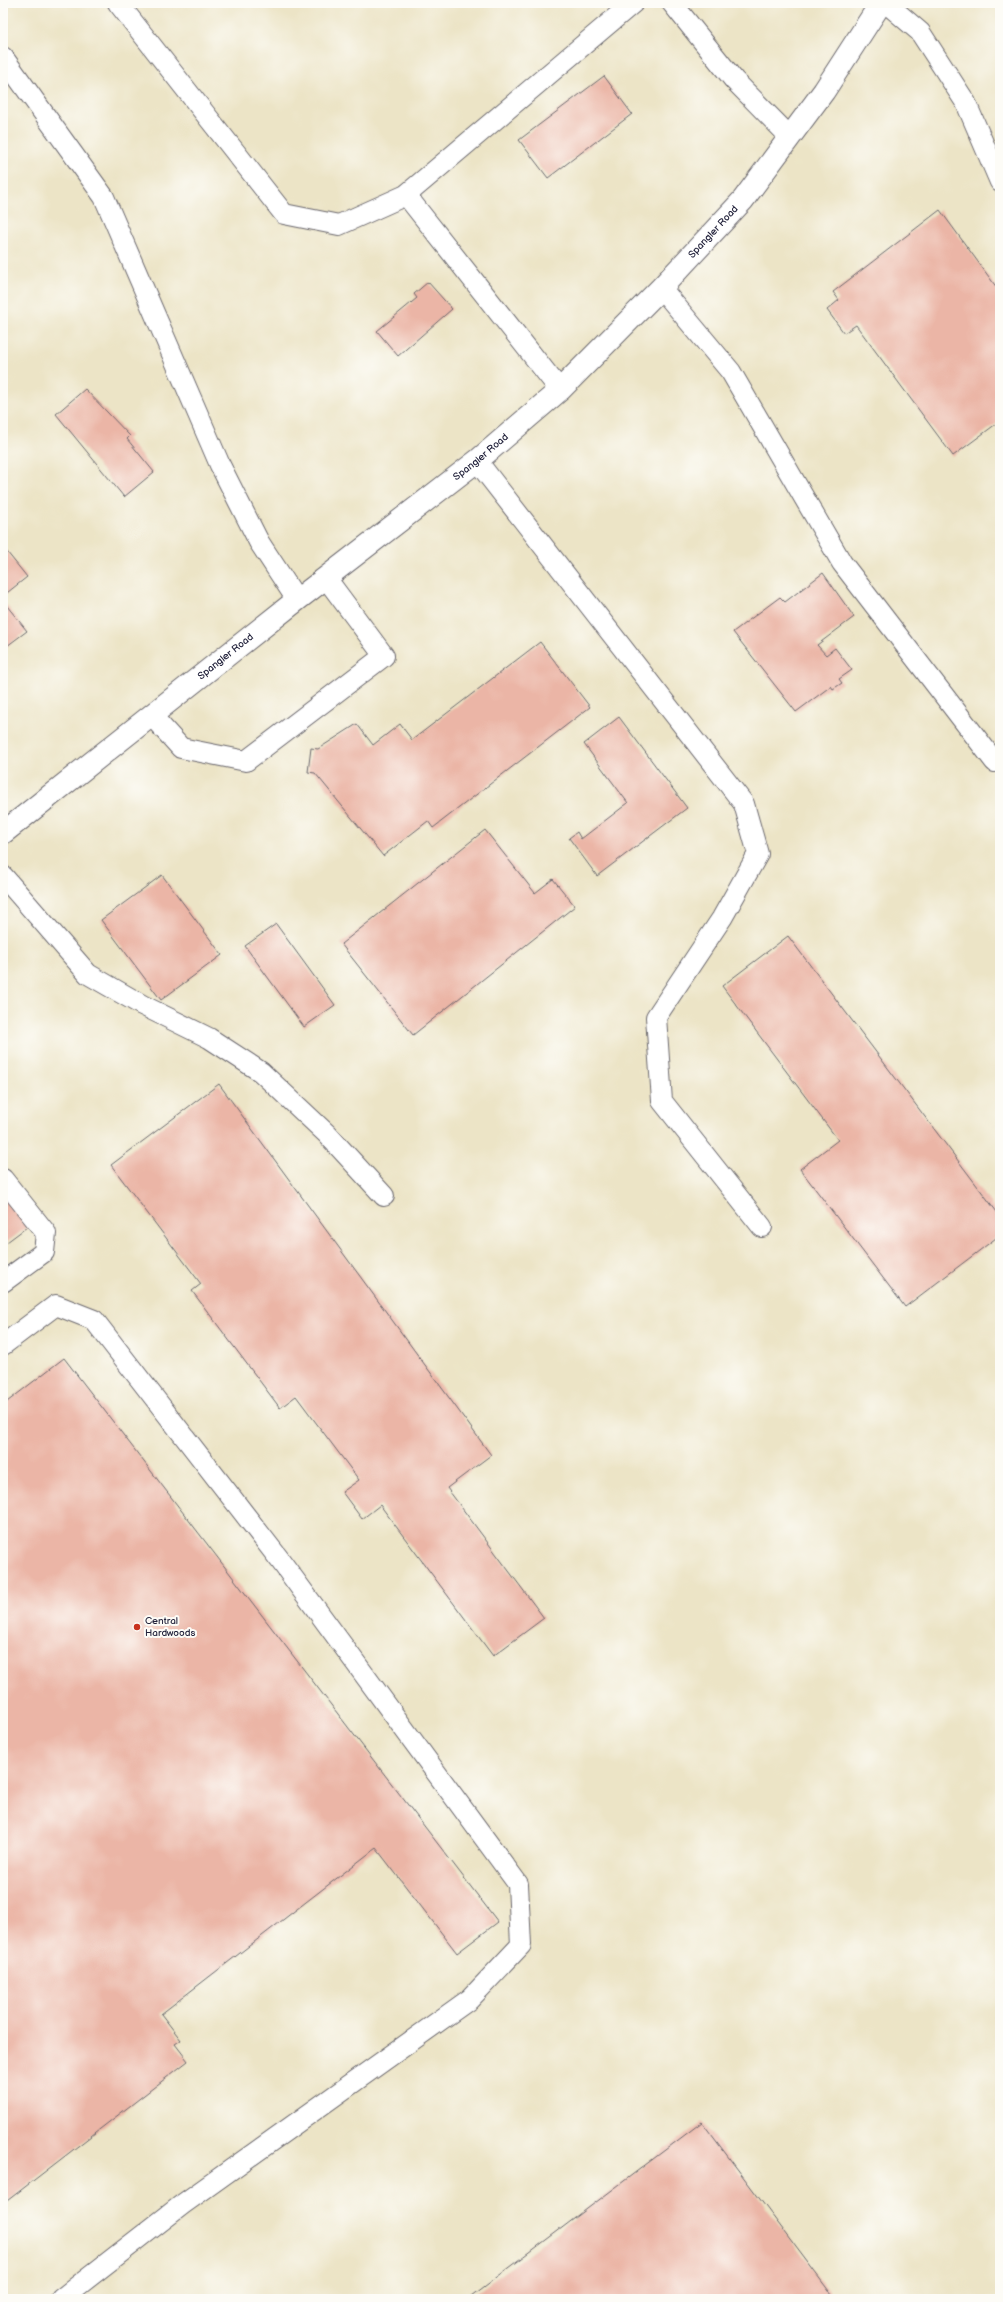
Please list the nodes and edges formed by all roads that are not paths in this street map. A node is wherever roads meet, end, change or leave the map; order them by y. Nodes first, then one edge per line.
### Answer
1 (118, 3) edge
2 (633, 3) edge
3 (672, 3) edge
4 (881, 3) edge
5 (886, 3) edge
6 (3, 57) edge
7 (790, 137) junction
8 (1000, 182) edge
9 (406, 195) junction
10 (661, 288) junction
11 (560, 390) junction
12 (477, 461) junction
13 (326, 578) junction
14 (297, 600) junction
15 (152, 716) junction
16 (1000, 758) edge
17 (3, 833) edge
18 (3, 876) edge
19 (3, 1179) edge
20 (384, 1196) dead end
21 (762, 1227) dead end
22 (3, 1282) edge
23 (3, 1345) edge
24 (83, 2292) edge
25 (61, 2299) edge

1 - 9 lane
2 - 9 lane
3 - 7 lane
4 - 7 street, Spangler Road
5 - 8 lane
6 - 14 lane
7 - 10 street, Spangler Road
9 - 11 lane
10 - 11 street, Spangler Road
10 - 16 lane
11 - 12 street, Spangler Road
12 - 13 street, Spangler Road
12 - 21 lane
13 - 14 street, Spangler Road
13 - 15 lane
14 - 15 street, Spangler Road
15 - 17 street, Spangler Road
18 - 20 lane
19 - 22 lane
23 - 24 lane
24 - 25 lane

